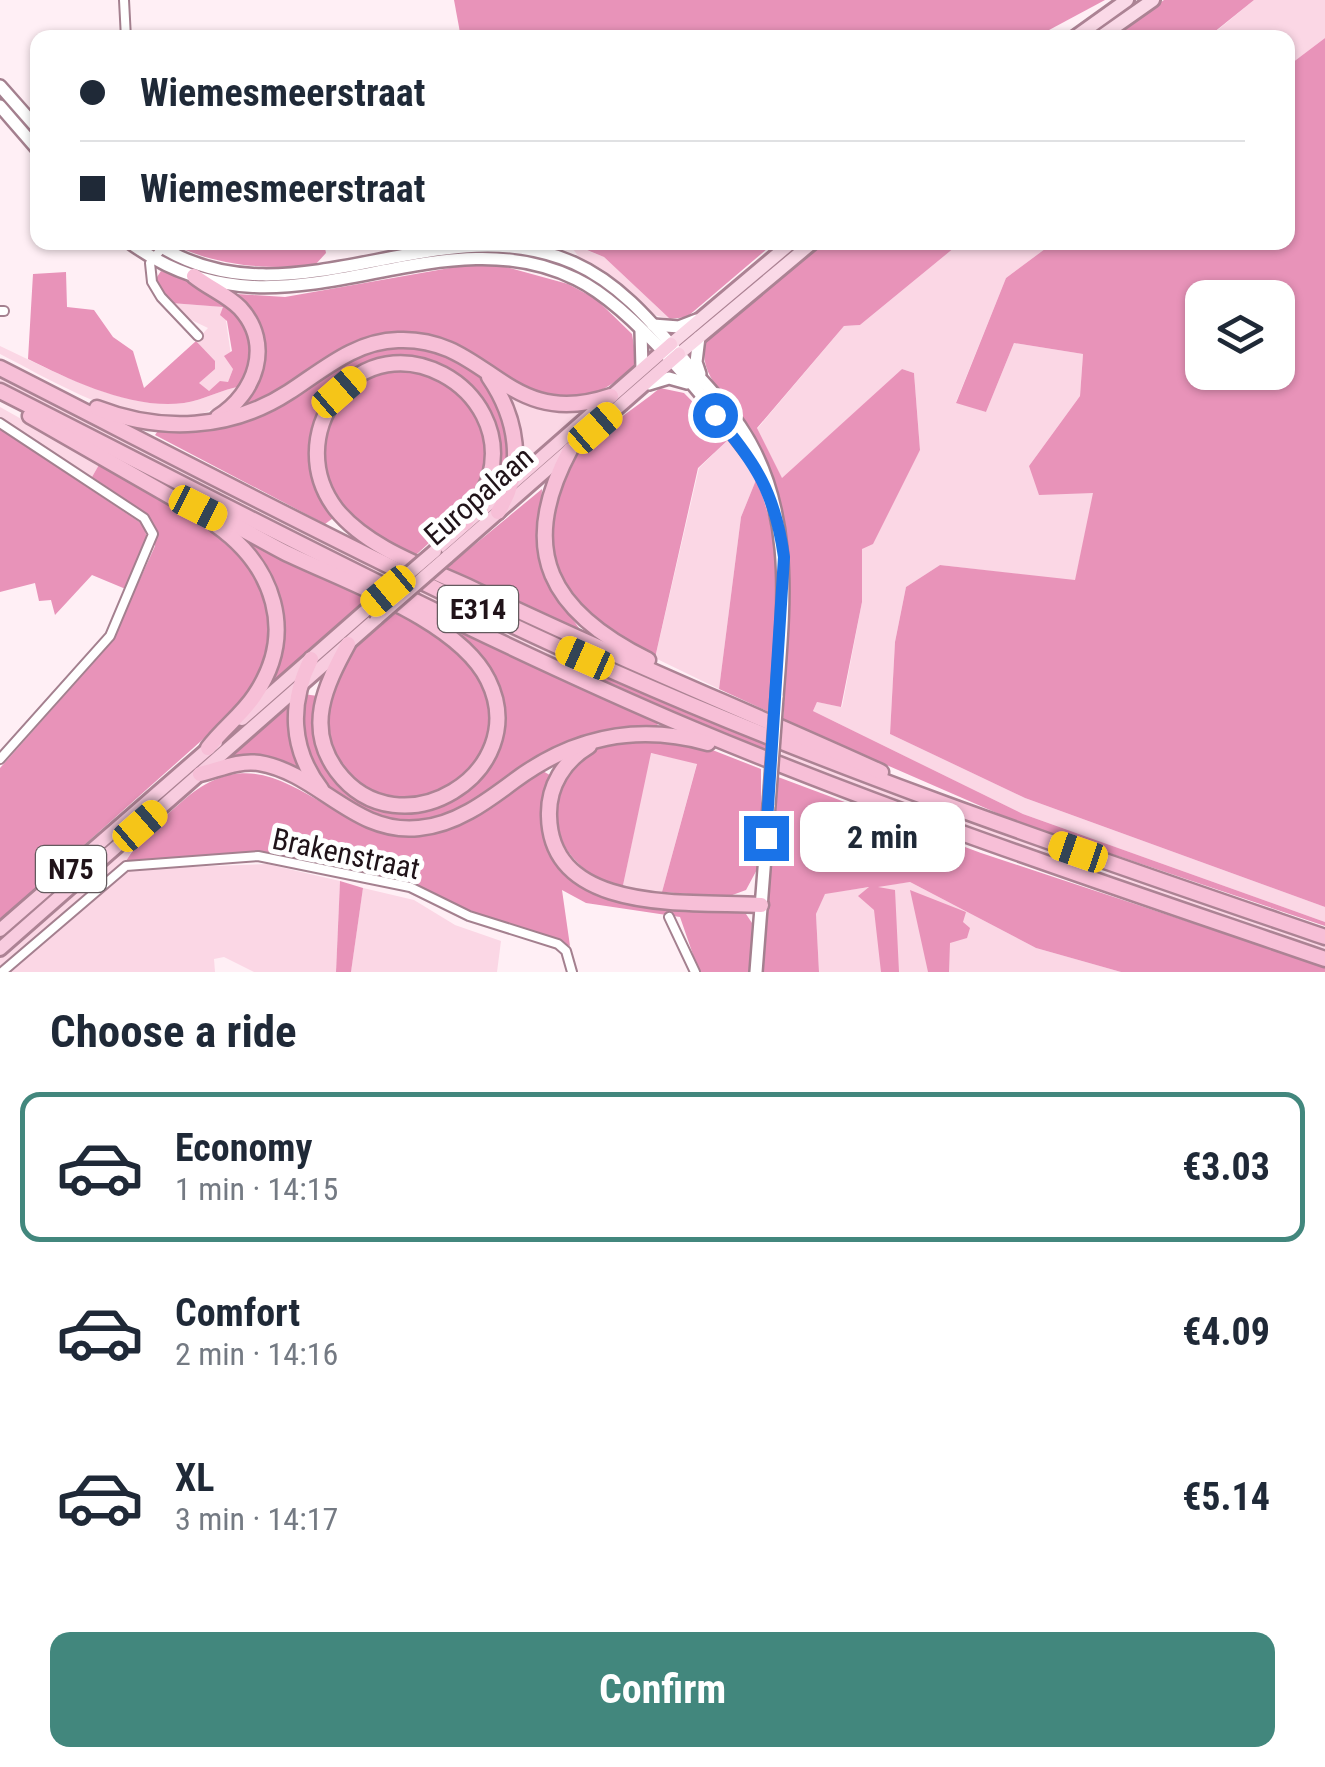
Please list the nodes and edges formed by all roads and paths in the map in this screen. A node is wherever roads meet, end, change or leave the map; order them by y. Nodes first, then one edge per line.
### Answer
1 (124, 0) edge
2 (1127, 0) edge
3 (1153, 0) edge
4 (126, 30) edge
5 (1085, 30) edge
6 (1110, 30) edge
7 (0, 86) edge
8 (0, 106) edge
9 (30, 120) edge
10 (30, 141) edge
11 (156, 250) edge
12 (157, 250) edge
13 (159, 250) edge
14 (435, 250) edge
15 (529, 250) edge
16 (782, 250) edge
17 (803, 250) edge
18 (194, 276) junction
19 (700, 319) junction
20 (647, 328) junction
21 (198, 336) dead end
22 (699, 337) junction
23 (670, 353) junction
24 (0, 368) edge
25 (482, 368) junction
26 (642, 369) junction
27 (701, 378) junction
28 (687, 383) junction
29 (36, 386) junction
30 (641, 388) junction
31 (0, 393) edge
32 (611, 396) junction
33 (208, 422) junction
34 (0, 423) edge
35 (570, 450) junction
36 (760, 471) junction
37 (513, 482) junction
38 (188, 504) junction
39 (498, 512) junction
40 (465, 523) junction
41 (441, 554) junction
42 (370, 615) junction
43 (348, 644) junction
44 (311, 659) junction
45 (298, 688) junction
46 (709, 695) junction
47 (608, 736) junction
48 (208, 748) junction
49 (762, 757) junction
50 (0, 759) edge
51 (200, 774) junction
52 (328, 798) junction
53 (934, 801) junction
54 (762, 905) junction
55 (675, 921) dead end
56 (0, 930) edge
57 (1325, 938) edge
58 (0, 949) edge
59 (1325, 959) edge
60 (2, 972) edge
61 (572, 972) edge
62 (695, 972) edge
63 (756, 972) edge

1 - 4 street
2 - 5 main road
3 - 6 main road
7 - 9 main road
8 - 10 main road
11 - 21 street
12 - 18 main road
13 - 14 main road
15 - 20 main road
16 - 19 main road, Europalaan / N75
17 - 22 main road, Europalaan / N75
18 - 20 main road
18 - 33 highway
19 - 20 main road
19 - 23 main road, Europalaan / N75
20 - 23 main road
20 - 26 main road
22 - 23 main road, Europalaan / N75
22 - 27 main road
23 - 26 highway, Europalaan / N75
23 - 27 main road
23 - 28 main road
23 - 30 highway, Europalaan / N75
24 - 29 highway, E314
25 - 32 highway
25 - 33 highway
25 - 37 highway
26 - 32 highway, Europalaan / N75
27 - 36 main road
28 - 30 main road
28 - 36 main road
29 - 33 highway
29 - 53 highway, E314
30 - 35 highway, Europalaan / N75
31 - 38 highway
31 - 49 highway, E314
32 - 37 highway, Europalaan / N75
34 - 50 street
35 - 39 highway, Europalaan / N75
35 - 46 highway
36 - 54 main road, bridge
37 - 39 highway
37 - 40 highway, Europalaan / N75
38 - 43 highway
38 - 48 highway
39 - 41 highway, Europalaan / N75
40 - 41 highway, Europalaan / N75
40 - 46 highway
41 - 42 highway, Europalaan / N75, bridge
42 - 43 highway, Europalaan / N75
42 - 44 highway, Europalaan / N75
43 - 45 highway, Europalaan / N75
44 - 45 highway
44 - 48 highway, Europalaan / N75
45 - 51 highway, Europalaan / N75
45 - 52 highway
46 - 53 highway
47 - 49 highway
47 - 52 highway
47 - 54 highway
48 - 56 highway, Europalaan / N75
49 - 59 highway, E314
51 - 52 highway
51 - 58 highway, Europalaan / N75
53 - 57 highway, E314
54 - 63 main road
55 - 62 street
60 - 61 street, Brakenstraat

